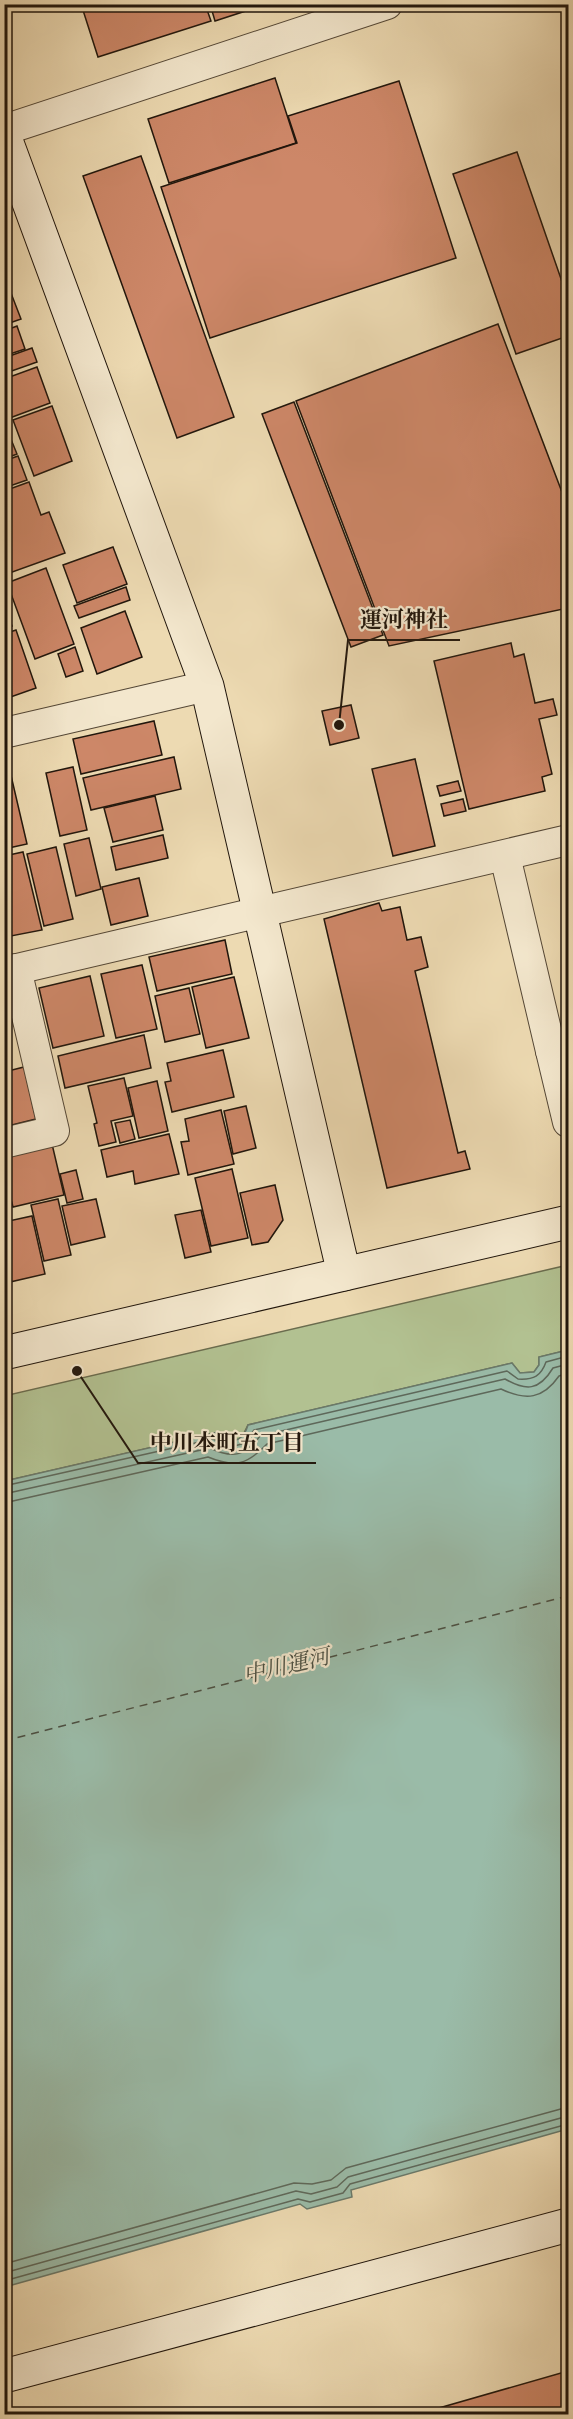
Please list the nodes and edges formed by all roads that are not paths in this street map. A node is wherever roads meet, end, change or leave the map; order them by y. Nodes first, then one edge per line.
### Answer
1 (387, 4) edge
2 (4, 130) edge
3 (4, 135) edge
4 (207, 686) junction
5 (4, 733) edge
6 (568, 840) edge
7 (505, 856) junction
8 (260, 911) junction
9 (10, 970) edge
10 (560, 1049) edge
11 (568, 1122) edge
12 (4, 1143) edge
13 (568, 1222) edge
14 (344, 1274) junction
15 (4, 1353) edge
16 (568, 2225) edge
17 (4, 2376) edge

1 - 2 street
3 - 4 street
4 - 5 street
4 - 8 street
6 - 7 street
7 - 8 street
7 - 10 street
8 - 9 street
8 - 14 street
9 - 12 street
10 - 11 street
13 - 14 street
14 - 15 street
16 - 17 street

